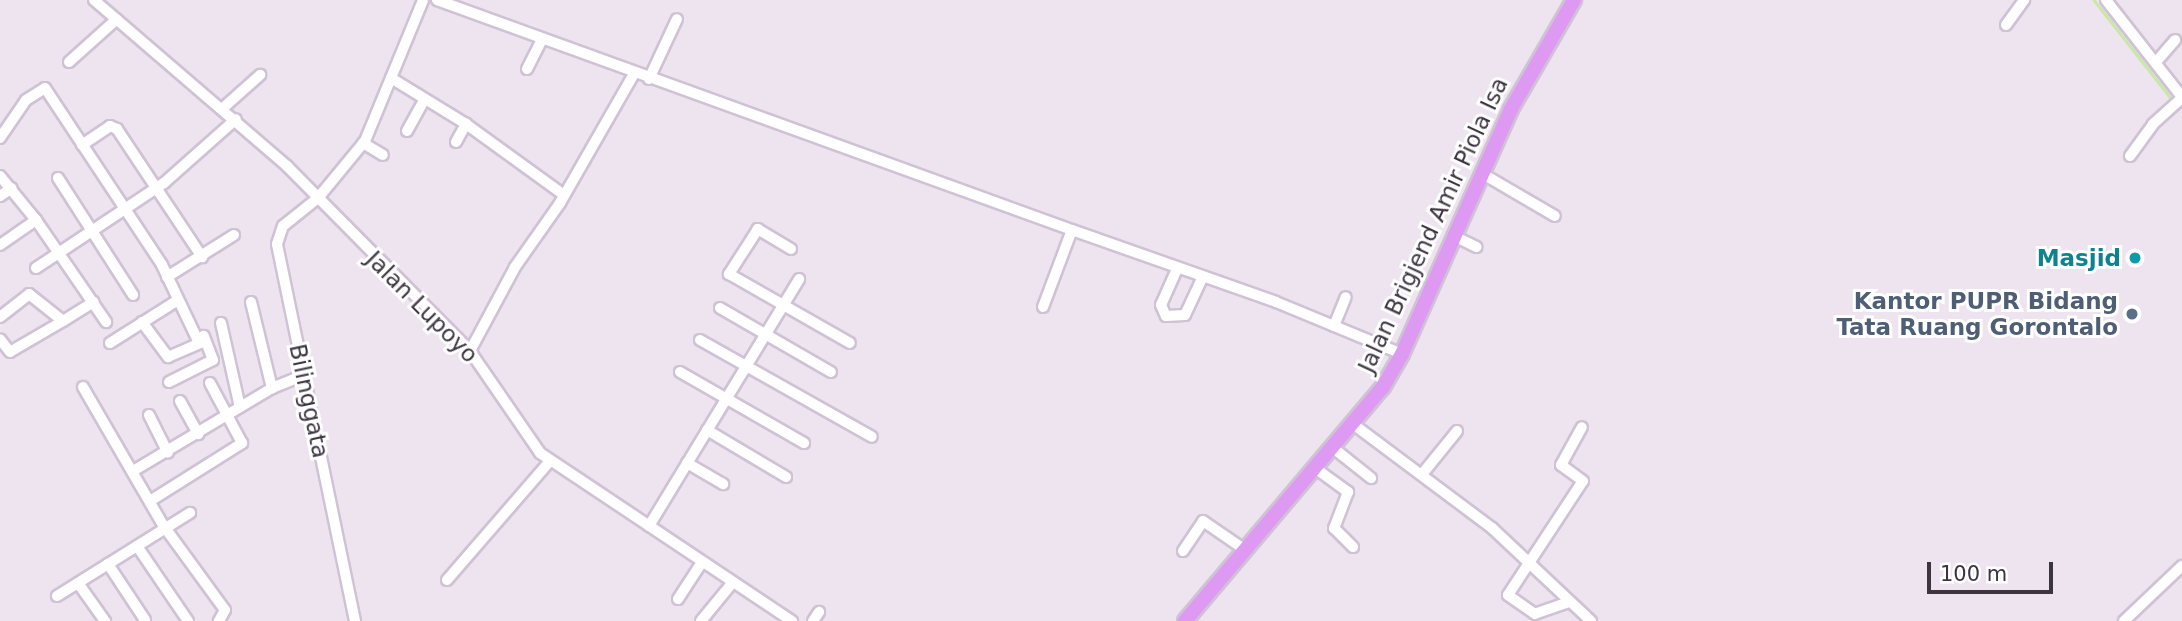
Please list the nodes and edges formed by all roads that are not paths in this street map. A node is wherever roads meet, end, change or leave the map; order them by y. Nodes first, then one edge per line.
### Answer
1 (94, 0) edge
2 (423, 0) edge
3 (437, 0) edge
4 (1574, 0) edge
5 (2024, 0) edge
6 (2106, 0) edge
7 (117, 19) junction
8 (677, 19) dead end
9 (2006, 25) dead end
10 (542, 40) junction
11 (2175, 40) dead end
12 (69, 62) dead end
13 (2156, 62) junction
14 (527, 69) dead end
15 (634, 74) junction
16 (260, 75) dead end
17 (391, 79) junction
18 (649, 79) junction
19 (424, 100) junction
20 (2178, 101) edge
21 (223, 108) junction
22 (236, 119) junction
23 (466, 124) junction
24 (407, 131) dead end
25 (0, 138) edge
26 (456, 142) dead end
27 (363, 143) junction
28 (82, 145) junction
29 (383, 155) dead end
30 (2130, 156) dead end
31 (1483, 174) junction
32 (0, 176) edge
33 (58, 178) dead end
34 (12, 188) junction
35 (156, 188) junction
36 (564, 195) junction
37 (0, 196) edge
38 (318, 198) junction
39 (125, 208) junction
40 (1555, 216) dead end
41 (36, 220) junction
42 (1072, 230) junction
43 (90, 232) junction
44 (234, 235) dead end
45 (1454, 236) junction
46 (0, 246) edge
47 (1477, 247) dead end
48 (792, 249) dead end
49 (58, 253) junction
50 (202, 257) junction
51 (36, 268) dead end
52 (1177, 269) junction
53 (167, 277) junction
54 (799, 279) dead end
55 (1202, 279) junction
56 (133, 295) dead end
57 (1346, 297) dead end
58 (178, 300) junction
59 (93, 302) junction
60 (251, 302) dead end
61 (783, 305) junction
62 (1043, 307) dead end
63 (720, 308) dead end
64 (0, 317) edge
65 (63, 321) junction
66 (106, 322) dead end
67 (142, 322) junction
68 (221, 323) dead end
69 (1334, 326) junction
70 (766, 334) junction
71 (0, 339) edge
72 (203, 339) junction
73 (700, 340) dead end
74 (110, 343) dead end
75 (850, 343) dead end
76 (470, 351) junction
77 (10, 352) junction
78 (1402, 354) junction
79 (0, 359) edge
80 (746, 366) junction
81 (680, 372) dead end
82 (831, 372) dead end
83 (301, 376) junction
84 (169, 382) dead end
85 (210, 383) dead end
86 (83, 387) dead end
87 (272, 388) junction
88 (726, 398) junction
89 (180, 401) dead end
90 (240, 407) junction
91 (149, 415) dead end
92 (228, 415) junction
93 (1353, 424) junction
94 (1582, 427) dead end
95 (707, 430) junction
96 (1457, 431) dead end
97 (198, 434) junction
98 (872, 437) dead end
99 (804, 443) dead end
100 (1332, 447) junction
101 (168, 453) junction
102 (551, 461) junction
103 (687, 463) junction
104 (1315, 468) junction
105 (133, 471) junction
106 (1423, 473) junction
107 (786, 477) dead end
108 (1371, 478) dead end
109 (723, 484) dead end
110 (150, 501) junction
111 (190, 513) dead end
112 (649, 526) junction
113 (165, 528) junction
114 (137, 546) junction
115 (1353, 547) dead end
116 (1245, 550) junction
117 (1183, 551) dead end
118 (702, 562) junction
119 (1530, 562) junction
120 (108, 565) junction
121 (2182, 566) edge
122 (447, 580) dead end
123 (733, 582) junction
124 (78, 583) junction
125 (57, 596) dead end
126 (678, 599) dead end
127 (1569, 602) junction
128 (145, 620) edge
129 (105, 621) edge
130 (188, 621) edge
131 (219, 621) edge
132 (355, 621) edge
133 (701, 621) edge
134 (792, 621) edge
135 (1185, 621) edge
136 (1591, 621) edge
137 (2124, 621) edge

1 - 7 street, Jalan Lupoyo
2 - 17 street, Bilinggata
3 - 10 street
4 - 31 main road, Jalan Brigjend Amir Piola Isa
5 - 9 street
6 - 13 street
7 - 12 street
7 - 21 street, Jalan Lupoyo
8 - 18 street
10 - 14 street
10 - 15 street
11 - 13 street
13 - 20 street
15 - 18 street
15 - 36 street
16 - 21 street
17 - 19 street
17 - 27 street, Bilinggata
18 - 42 street
19 - 23 street
19 - 24 street
20 - 30 street
21 - 22 street, Jalan Lupoyo
22 - 35 street
22 - 38 street, Jalan Lupoyo
23 - 26 street
23 - 36 street
25 - 28 street
27 - 29 street
27 - 38 street, Bilinggata
28 - 35 street
28 - 39 street
31 - 40 street
31 - 45 main road, Jalan Brigjend Amir Piola Isa
32 - 34 street
33 - 43 street
34 - 37 street
34 - 41 street
35 - 39 street
35 - 50 street
36 - 76 street
38 - 76 street, Jalan Lupoyo
38 - 83 street, Bilinggata
39 - 43 street
39 - 53 street
41 - 46 street
41 - 49 street
42 - 52 street
42 - 62 street
43 - 49 street
43 - 56 street
44 - 50 street
45 - 47 street
45 - 78 main road, Jalan Brigjend Amir Piola Isa
48 - 61 street
49 - 51 street
49 - 59 street
50 - 53 street
52 - 55 street
52 - 55 street
53 - 58 street
54 - 61 street
55 - 69 street
57 - 69 street
58 - 67 street
58 - 72 street
59 - 65 street
59 - 66 street
60 - 87 street
61 - 70 street
61 - 75 street
63 - 70 street
64 - 65 street
65 - 77 street
67 - 72 street
67 - 74 street
68 - 90 street
69 - 78 street
70 - 80 street
70 - 82 street
71 - 77 street
72 - 84 street
73 - 80 street
76 - 102 street, Jalan Lupoyo
77 - 79 street
78 - 93 main road, Jalan Brigjend Amir Piola Isa
80 - 88 street
80 - 98 street
81 - 88 street
83 - 87 street
83 - 132 street, Bilinggata
85 - 92 street
86 - 105 street
87 - 90 street
88 - 95 street
88 - 99 street
89 - 97 street
90 - 92 street
91 - 101 street
92 - 97 street
92 - 110 street
93 - 100 main road, Jalan Brigjend Amir Piola Isa
93 - 106 street
94 - 119 street
95 - 103 street
95 - 107 street
96 - 106 street
97 - 101 street
100 - 104 main road, Jalan Brigjend Amir Piola Isa
100 - 108 street
101 - 105 street
102 - 112 street, Jalan Lupoyo
102 - 122 street
103 - 109 street
103 - 112 street
104 - 115 street
104 - 116 main road, Jalan Brigjend Amir Piola Isa
105 - 110 street
106 - 119 street
110 - 113 street
111 - 113 street
112 - 118 street, Jalan Lupoyo
113 - 114 street
113 - 131 street
114 - 120 street
114 - 130 street
116 - 117 street
116 - 135 main road, Jalan Brigjend Amir Piola Isa
118 - 123 street, Jalan Lupoyo
118 - 126 street
119 - 127 street
119 - 127 street
120 - 124 street
120 - 128 street
121 - 137 street
123 - 133 street
123 - 134 street, Jalan Lupoyo
124 - 125 street
124 - 129 street
127 - 136 street

